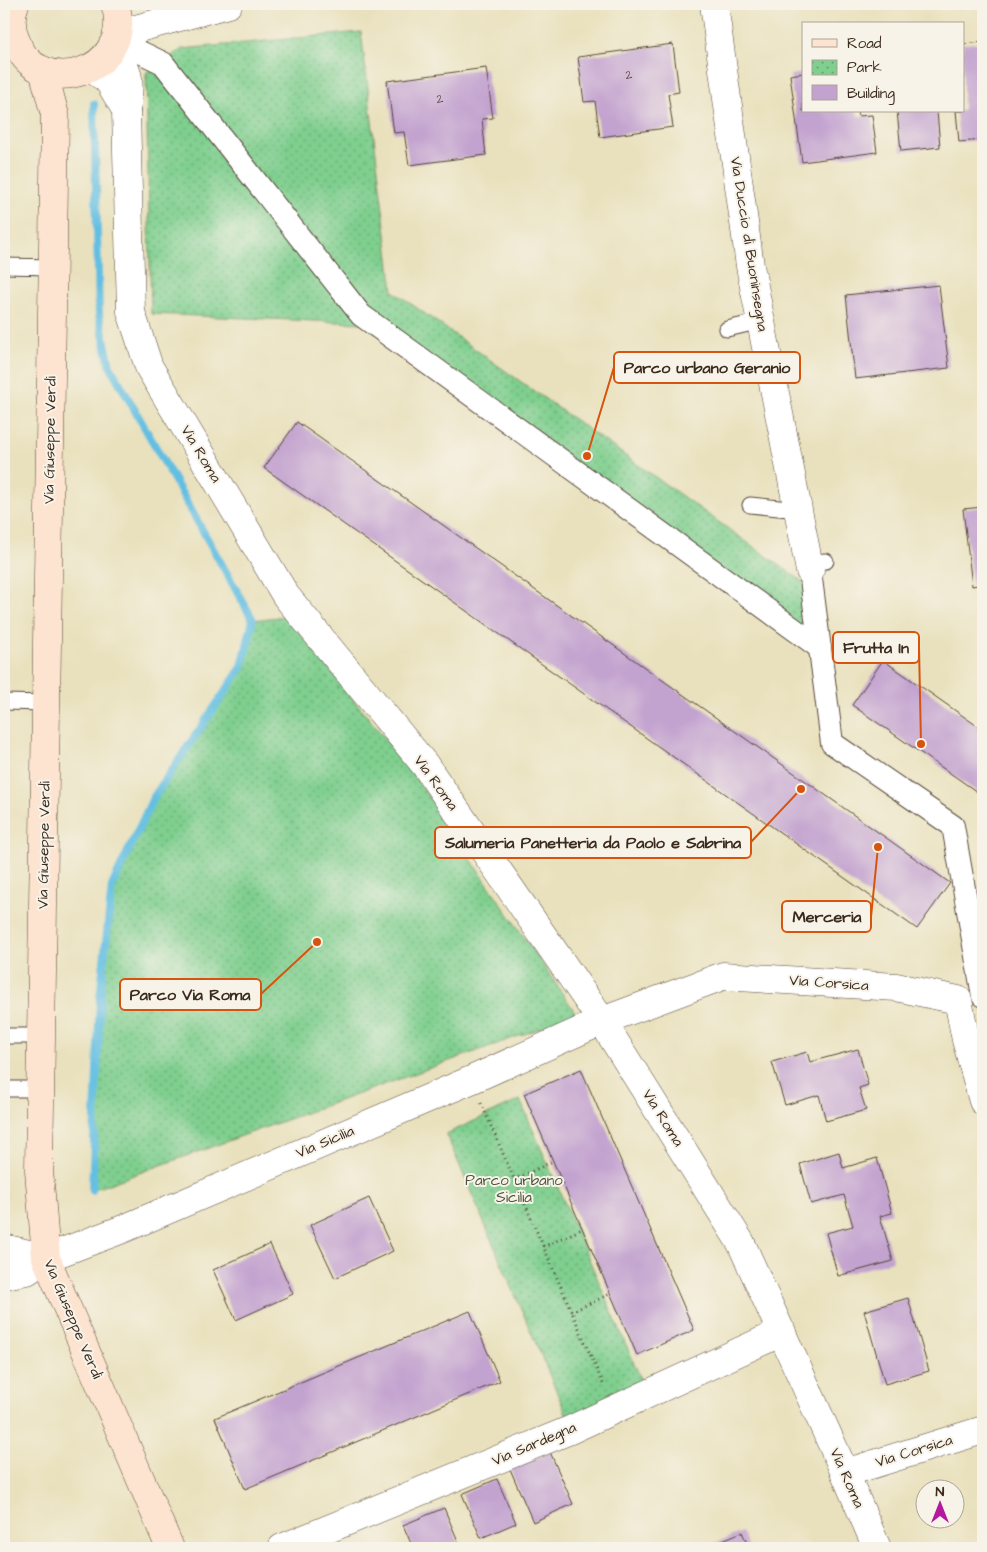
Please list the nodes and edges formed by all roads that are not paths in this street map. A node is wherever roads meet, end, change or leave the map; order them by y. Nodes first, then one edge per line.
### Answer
1 (15, 4) edge
2 (114, 4) edge
3 (228, 4) edge
4 (714, 4) edge
5 (115, 40) junction
6 (43, 70) junction
7 (81, 71) junction
8 (126, 110) junction
9 (55, 116) junction
10 (4, 266) edge
11 (53, 267) junction
12 (761, 321) junction
13 (727, 329) dead end
14 (750, 505) dead end
15 (798, 510) junction
16 (815, 565) joint
17 (820, 648) junction
18 (4, 702) edge
19 (46, 703) junction
20 (975, 1000) edge
21 (602, 1021) junction
22 (4, 1036) edge
23 (41, 1036) junction
24 (4, 1089) edge
25 (40, 1089) junction
26 (983, 1102) edge
27 (4, 1248) edge
28 (46, 1258) junction
29 (4, 1275) edge
30 (782, 1332) junction
31 (983, 1430) edge
32 (845, 1473) junction
33 (170, 1548) edge
34 (282, 1548) edge
35 (877, 1548) edge

1 - 6 main road
2 - 5 main road
3 - 5 street
4 - 12 street, Via Duccio di Buoninsegna
5 - 7 main road
5 - 8 street, Via Roma
5 - 17 street
6 - 7 main road
6 - 9 main road, Via Giuseppe Verdi
7 - 8 street, Via Roma
7 - 9 main road, Via Giuseppe Verdi
8 - 21 street, Via Roma
9 - 11 main road, Via Giuseppe Verdi
10 - 11 lane
11 - 19 main road, Via Giuseppe Verdi
12 - 13 lane
12 - 15 street, Via Duccio di Buoninsegna
14 - 15 lane
15 - 16 street, Via Duccio di Buoninsegna
16 - 17 street
17 - 20 street
18 - 19 lane
19 - 23 main road, Via Giuseppe Verdi
20 - 21 street, Via Corsica
20 - 26 street
21 - 28 street, Via Sicilia
21 - 30 street, Via Roma
22 - 23 lane
23 - 25 main road, Via Giuseppe Verdi
24 - 25 lane
25 - 28 main road, Via Giuseppe Verdi
27 - 28 street
28 - 29 street, Via Sicilia
28 - 33 main road, Via Giuseppe Verdi
30 - 32 street, Via Roma
30 - 34 street, Via Sardegna
31 - 32 street, Via Corsica
32 - 35 street, Via Roma

